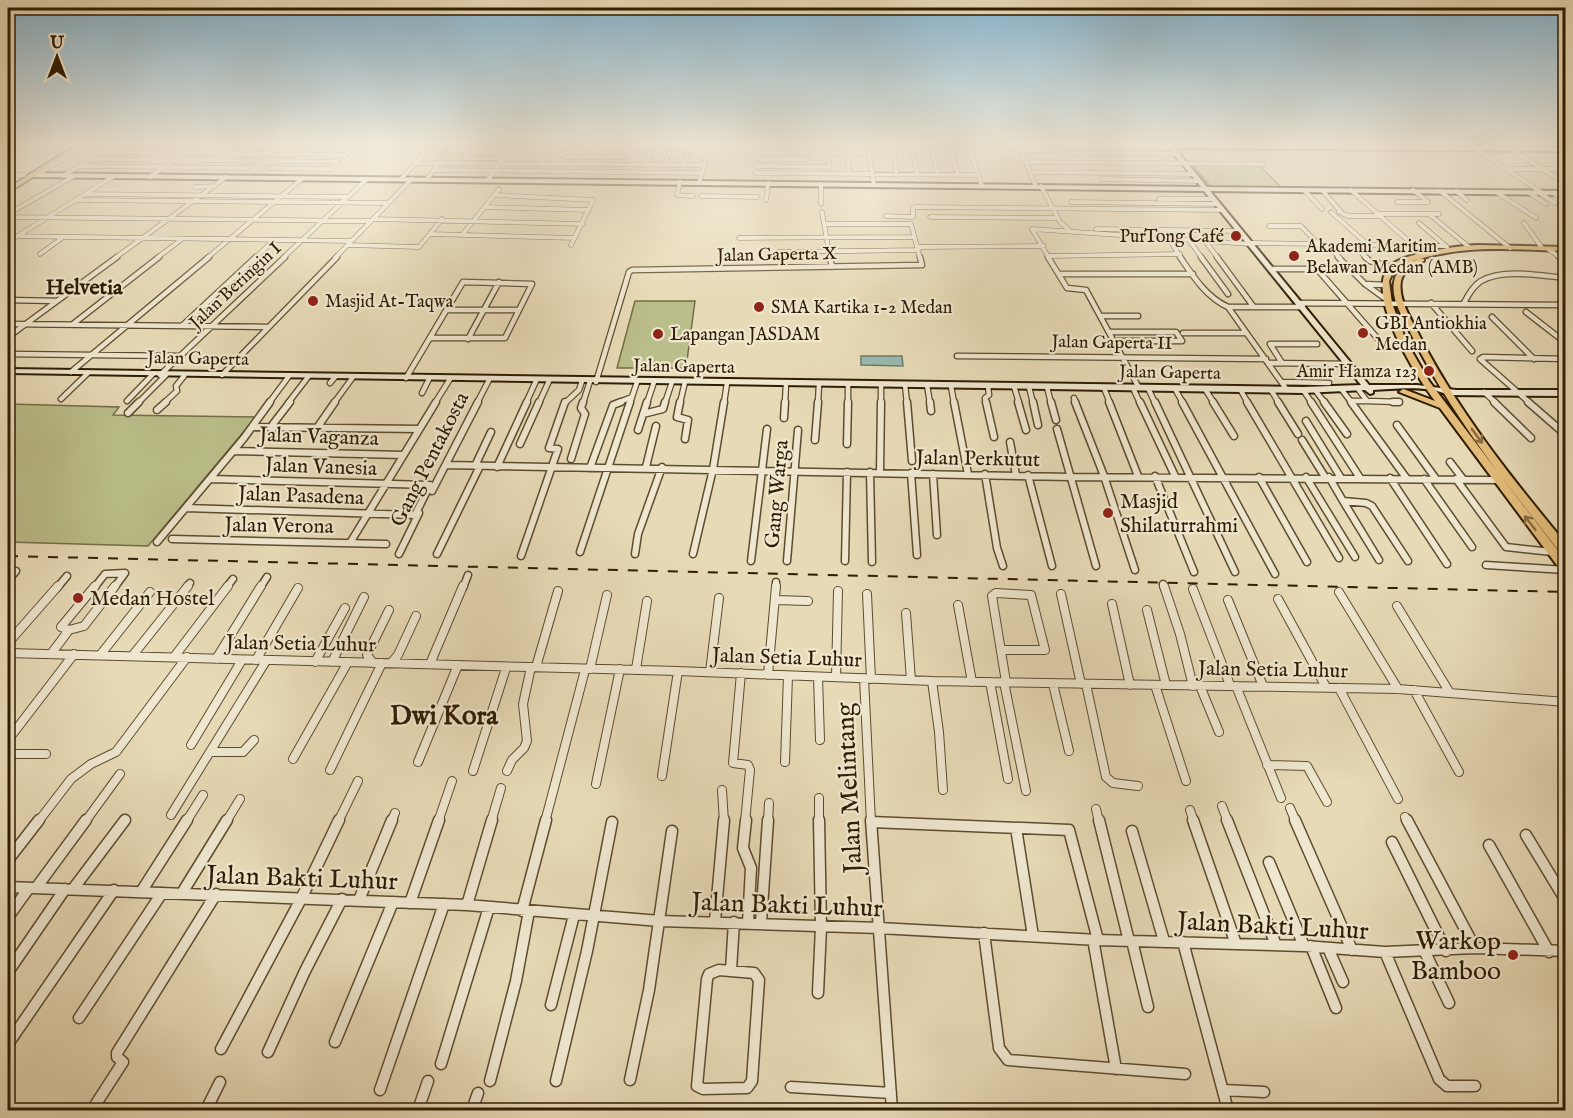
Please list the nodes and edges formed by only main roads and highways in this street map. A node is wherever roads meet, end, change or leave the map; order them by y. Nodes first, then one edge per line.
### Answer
1 (1547, 250) junction
2 (1566, 250) edge
3 (1424, 380) junction
4 (1440, 391) junction
5 (1443, 407) junction
6 (1561, 548) edge
7 (1566, 570) edge

1 - 2 main road
1 - 3 main road
1 - 4 main road
3 - 4 main road
3 - 5 main road
4 - 5 main road
4 -> 6 main road
6 -> 5 main road
6 - 7 main road

